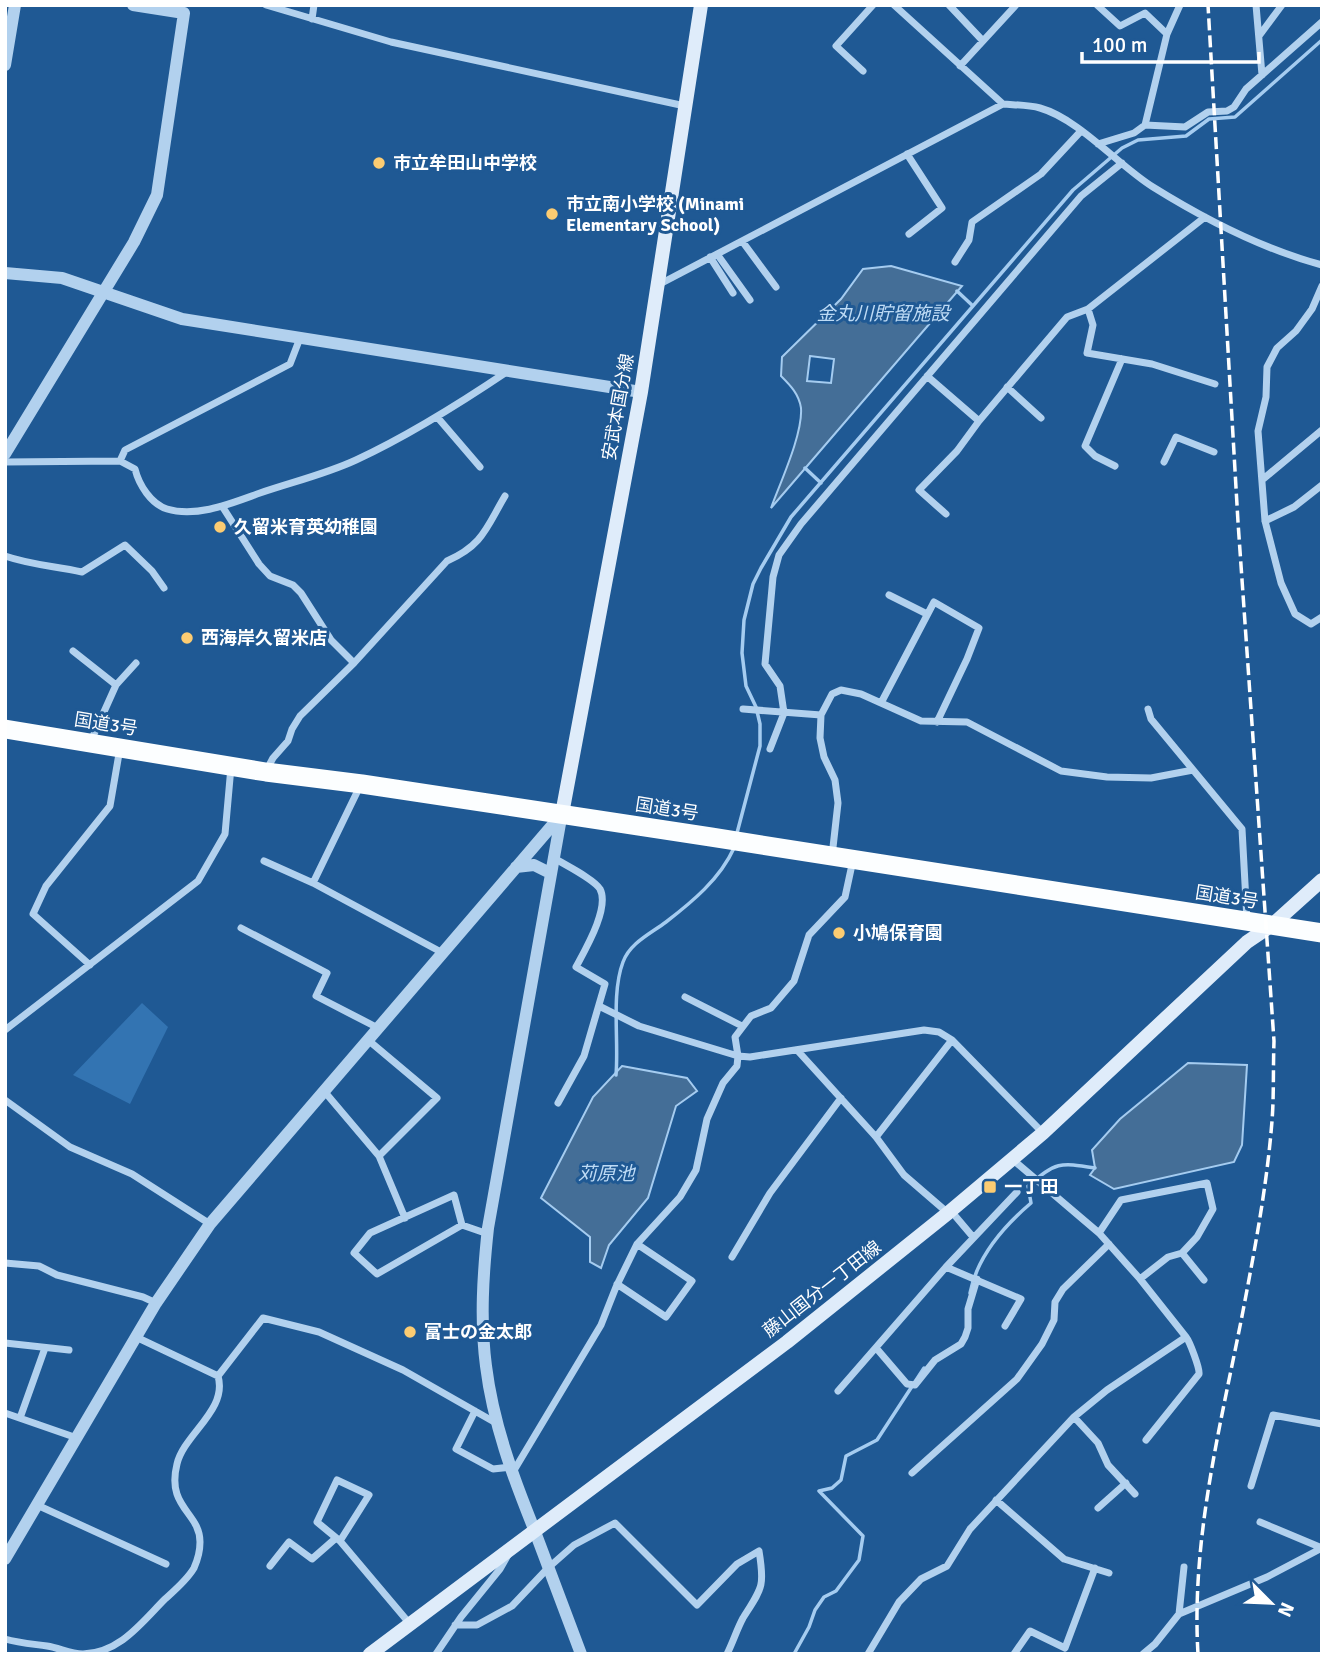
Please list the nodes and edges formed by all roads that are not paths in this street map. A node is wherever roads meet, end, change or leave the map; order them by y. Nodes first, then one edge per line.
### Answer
1 (15, 5) edge
2 (133, 5) edge
3 (266, 5) edge
4 (314, 5) edge
5 (701, 5) edge
6 (873, 5) edge
7 (894, 5) edge
8 (949, 5) edge
9 (1016, 5) edge
10 (1097, 5) edge
11 (1180, 5) edge
12 (1255, 5) edge
13 (1282, 5) edge
14 (186, 9) edge
15 (312, 19) junction
16 (1322, 22) edge
17 (1167, 34) junction
18 (1258, 36) junction
19 (983, 41) junction
20 (5, 62) edge
21 (960, 66) junction
22 (863, 71) dead end
23 (1262, 75) junction
24 (1003, 104) junction
25 (685, 106) junction
26 (1145, 125) junction
27 (1081, 131) junction
28 (1098, 145) junction
29 (907, 154) junction
30 (1122, 163) junction
31 (1205, 217) junction
32 (909, 234) dead end
33 (742, 241) junction
34 (713, 256) junction
35 (955, 262) dead end
36 (1322, 265) edge
37 (5, 273) edge
38 (658, 285) junction
39 (1322, 286) edge
40 (776, 287) dead end
41 (104, 292) junction
42 (733, 293) dead end
43 (750, 300) dead end
44 (1088, 309) junction
45 (300, 337) junction
46 (1122, 359) junction
47 (511, 370) junction
48 (927, 376) junction
49 (1215, 384) dead end
50 (1007, 387) junction
51 (641, 392) junction
52 (438, 418) junction
53 (1041, 418) dead end
54 (979, 421) junction
55 (1322, 430) edge
56 (1214, 452) dead end
57 (5, 454) edge
58 (120, 461) junction
59 (5, 462) edge
60 (1164, 462) dead end
61 (1115, 466) dead end
62 (480, 467) dead end
63 (1262, 480) junction
64 (1322, 485) edge
65 (505, 496) dead end
66 (222, 506) junction
67 (946, 514) dead end
68 (1265, 521) junction
69 (5, 556) edge
70 (164, 588) dead end
71 (889, 595) dead end
72 (927, 614) junction
73 (1322, 617) edge
74 (73, 651) dead end
75 (136, 663) dead end
76 (354, 663) junction
77 (117, 685) junction
78 (881, 703) junction
79 (743, 709) dead end
80 (1148, 709) dead end
81 (784, 713) junction
82 (821, 715) junction
83 (937, 722) junction
84 (5, 729) edge
85 (90, 743) junction
86 (120, 748) junction
87 (770, 749) dead end
88 (231, 766) junction
89 (1193, 771) junction
90 (266, 772) junction
91 (362, 784) junction
92 (562, 814) junction
93 (831, 857) junction
94 (553, 858) junction
95 (853, 860) junction
96 (264, 861) dead end
97 (516, 867) junction
98 (550, 873) junction
99 (1322, 880) edge
100 (313, 883) junction
101 (1247, 921) junction
102 (1272, 925) junction
103 (241, 928) dead end
104 (1322, 933) edge
105 (441, 952) junction
106 (90, 965) junction
107 (685, 997) dead end
108 (598, 1006) junction
109 (742, 1026) junction
110 (378, 1028) junction
111 (5, 1031) edge
112 (368, 1040) junction
113 (952, 1040) junction
114 (797, 1051) junction
115 (738, 1056) junction
116 (324, 1091) junction
117 (841, 1098) junction
118 (5, 1100) edge
119 (558, 1103) dead end
120 (1043, 1133) junction
121 (876, 1136) junction
122 (379, 1156) junction
123 (1011, 1158) junction
124 (1017, 1192) dead end
125 (949, 1212) junction
126 (404, 1218) junction
127 (210, 1224) junction
128 (462, 1225) junction
129 (1099, 1233) junction
130 (488, 1234) junction
131 (973, 1237) junction
132 (637, 1244) junction
133 (1109, 1244) junction
134 (1182, 1253) junction
135 (732, 1257) dead end
136 (5, 1263) edge
137 (946, 1267) junction
138 (977, 1279) junction
139 (1140, 1279) junction
140 (1204, 1280) dead end
141 (617, 1284) junction
142 (156, 1303) junction
143 (1005, 1326) dead end
144 (136, 1337) junction
145 (1186, 1337) junction
146 (5, 1343) edge
147 (45, 1348) junction
148 (877, 1349) junction
149 (69, 1350) dead end
150 (218, 1376) junction
151 (838, 1391) dead end
152 (475, 1411) junction
153 (5, 1413) edge
154 (1074, 1417) junction
155 (20, 1418) junction
156 (496, 1424) junction
157 (1322, 1424) edge
158 (77, 1438) junction
159 (1146, 1440) dead end
160 (512, 1470) junction
161 (912, 1473) dead end
162 (1126, 1483) junction
163 (1251, 1486) dead end
164 (1135, 1494) dead end
165 (996, 1500) junction
166 (37, 1505) junction
167 (1098, 1508) dead end
168 (1260, 1522) dead end
169 (534, 1531) junction
170 (338, 1539) junction
171 (514, 1546) junction
172 (1322, 1548) edge
173 (5, 1559) edge
174 (166, 1564) dead end
175 (270, 1566) dead end
176 (1184, 1567) dead end
177 (548, 1568) junction
178 (1095, 1568) junction
179 (1109, 1573) dead end
180 (1179, 1614) junction
181 (410, 1624) junction
182 (455, 1625) junction
183 (5, 1639) edge
184 (370, 1654) edge
185 (436, 1654) edge
186 (581, 1654) edge
187 (727, 1654) edge
188 (868, 1654) edge
189 (1014, 1654) edge
190 (1143, 1654) edge

1 - 20 street
2 - 14 street
3 - 15 street
4 - 15 street
5 - 25 main road, 安武本国分線
6 - 22 street
7 - 21 street
8 - 19 street
9 - 19 street
10 - 17 street
11 - 17 street
12 - 18 street
13 - 18 street
14 - 41 street
15 - 25 street
16 - 23 street
17 - 26 street
18 - 23 street
19 - 21 street
21 - 24 street
23 - 26 street
24 - 27 street
24 - 29 street
25 - 38 main road, 安武本国分線
26 - 28 street
27 - 28 street
27 - 35 street
28 - 30 street
29 - 32 street
29 - 33 street
30 - 31 street
30 - 48 street
31 - 36 street
31 - 44 street
33 - 34 street
33 - 40 street
34 - 38 street
34 - 42 street
34 - 43 street
37 - 41 street
38 - 51 main road, 安武本国分線
39 - 63 street
41 - 45 street
41 - 57 street
44 - 46 street
44 - 50 street
45 - 47 street
45 - 58 street
46 - 49 street
46 - 61 street
47 - 51 street
47 - 52 street
48 - 54 street
48 - 81 street
50 - 53 street
50 - 54 street
51 - 92 main road, 安武本国分線
52 - 62 street
52 - 66 street
54 - 67 street
55 - 63 street
56 - 60 street
58 - 59 street
58 - 66 street
63 - 68 street
64 - 68 street
65 - 76 street
66 - 76 street
68 - 73 street
69 - 70 street
71 - 72 street
72 - 78 street
72 - 83 street
74 - 77 street
75 - 77 street
76 - 90 street
77 - 85 street
78 - 82 street
78 - 83 street
79 - 81 street
80 - 89 street
81 - 82 street
81 - 87 street
82 - 93 street
83 - 89 street
84 - 85 highway, 国道3号
85 - 86 highway, 国道3号
86 - 88 highway, 国道3号
86 - 106 street
88 - 90 highway, 国道3号
88 - 106 street
89 - 101 street
90 - 91 highway, 国道3号
91 - 92 highway, 国道3号
91 - 100 street
92 - 93 highway, 国道3号
92 - 94 street
92 - 97 street
93 - 95 highway, 国道3号
94 - 98 street
94 - 108 street
95 - 101 highway, 国道3号
95 - 109 street
96 - 100 street
97 - 98 street
97 - 105 street
98 - 130 street
99 - 102 main road, 藤山国分一丁田線
100 - 105 street
101 - 102 highway, 国道3号
102 - 104 highway, 国道3号
102 - 120 main road, 藤山国分一丁田線
103 - 110 street
105 - 110 street
106 - 111 street
107 - 109 street
108 - 115 street
108 - 119 street
109 - 115 street
110 - 112 street
112 - 116 street
112 - 122 street
113 - 114 street
113 - 120 street
113 - 121 street
114 - 115 street
114 - 117 street
115 - 132 street
116 - 122 street
116 - 127 street
117 - 121 street
117 - 135 street
118 - 127 street
120 - 123 main road, 藤山国分一丁田線
121 - 125 street
122 - 126 street
123 - 125 main road, 藤山国分一丁田線
123 - 129 street
124 - 131 street
125 - 131 street
125 - 169 main road, 藤山国分一丁田線
126 - 128 street
126 - 128 street
127 - 142 street
128 - 130 street
129 - 133 street
129 - 134 street
130 - 156 street
131 - 137 street
132 - 141 street
132 - 141 street
133 - 139 street
133 - 161 street
134 - 139 street
134 - 140 street
136 - 142 street
137 - 138 street
137 - 148 street
138 - 143 street
138 - 148 street
139 - 145 street
141 - 160 street
142 - 144 street
144 - 150 street
144 - 158 street
145 - 154 street
145 - 159 street
146 - 147 street
147 - 149 street
147 - 155 street
148 - 151 street
150 - 152 street
150 - 183 street
152 - 156 street
152 - 160 street
153 - 155 street
154 - 162 street
154 - 165 street
155 - 158 street
156 - 160 street
157 - 163 street
158 - 166 street
160 - 169 street
162 - 164 street
162 - 167 street
165 - 178 street
165 - 188 street
166 - 173 street
166 - 174 street
168 - 172 street
169 - 171 main road, 藤山国分一丁田線
169 - 177 street
170 - 170 street
170 - 175 street
170 - 181 street
171 - 181 main road, 藤山国分一丁田線
171 - 182 street
172 - 180 street
176 - 180 street
177 - 182 street
177 - 186 street
177 - 187 street
178 - 179 street
178 - 189 street
180 - 190 street
181 - 184 main road, 藤山国分一丁田線
182 - 185 street

